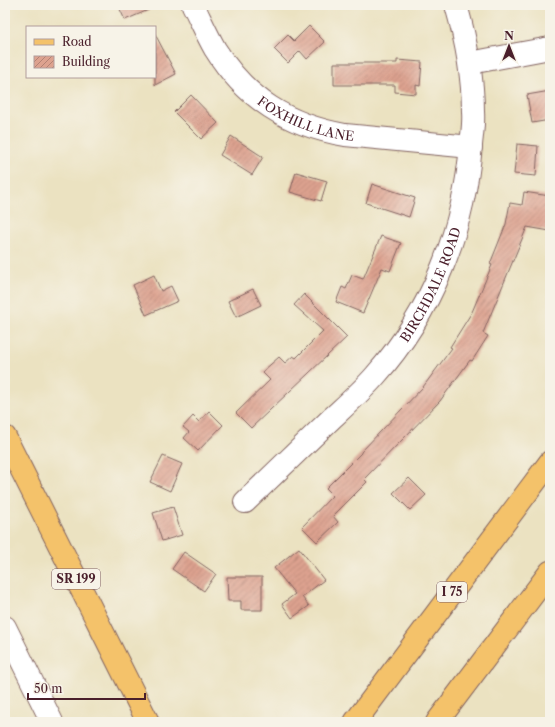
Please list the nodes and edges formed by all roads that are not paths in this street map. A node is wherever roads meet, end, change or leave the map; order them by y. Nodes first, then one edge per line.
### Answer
1 (193, 5) edge
2 (456, 5) edge
3 (550, 48) edge
4 (470, 63) junction
5 (471, 147) junction
6 (5, 437) edge
7 (550, 462) edge
8 (244, 502) dead end
9 (550, 572) edge
10 (5, 627) edge
11 (52, 722) edge
12 (148, 722) edge
13 (355, 722) edge
14 (437, 722) edge

1 - 5 street, FOXHILL LANE
2 - 4 street, BIRCHDALE ROAD
3 - 4 street
4 - 5 street, BIRCHDALE ROAD
5 - 8 street, BIRCHDALE ROAD
6 - 12 main road, SR 199
7 - 13 main road, I 75
9 - 14 main road
10 - 11 street

